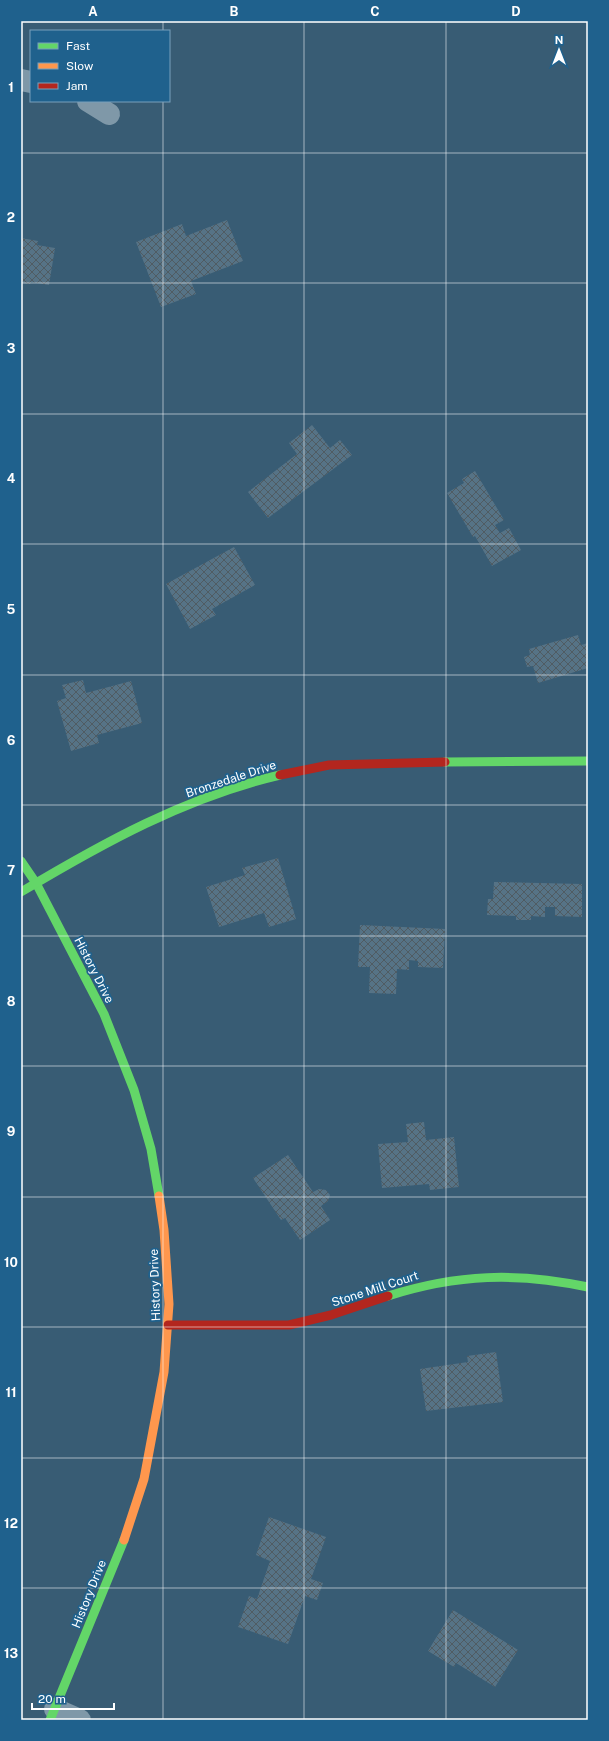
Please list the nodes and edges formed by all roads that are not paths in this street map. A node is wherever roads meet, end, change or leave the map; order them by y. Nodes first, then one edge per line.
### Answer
1 (90, 102) edge
2 (109, 114) dead end
3 (588, 761) edge
4 (21, 861) edge
5 (36, 883) junction
6 (21, 892) edge
7 (588, 1287) edge
8 (168, 1325) junction
9 (53, 1715) edge
10 (80, 1720) edge

1 - 2 street
3 - 5 street, Bronzedale Drive
4 - 5 street, History Drive
5 - 6 street, Bronzedale Drive
5 - 8 street, History Drive
7 - 8 street, Stone Mill Court
8 - 9 street, History Drive
9 - 10 street

